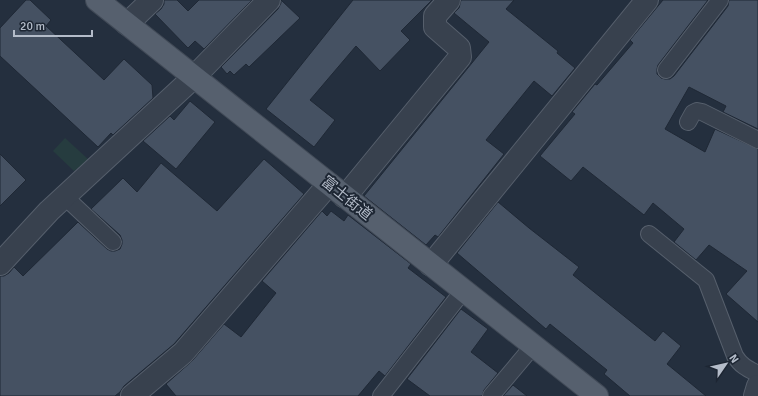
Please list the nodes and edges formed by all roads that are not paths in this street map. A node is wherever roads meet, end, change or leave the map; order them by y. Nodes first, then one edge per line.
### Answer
1 (97, 0) edge
2 (152, 0) edge
3 (269, 0) edge
4 (449, 0) edge
5 (647, 0) edge
6 (720, 0) edge
7 (127, 24) junction
8 (666, 70) dead end
9 (194, 77) junction
10 (688, 122) dead end
11 (758, 140) edge
12 (337, 190) junction
13 (64, 196) junction
14 (649, 234) dead end
15 (113, 242) dead end
16 (0, 264) edge
17 (431, 265) junction
18 (463, 291) junction
19 (533, 346) junction
20 (758, 374) edge
21 (758, 386) edge
22 (132, 396) edge
23 (381, 396) edge
24 (491, 396) edge
25 (597, 396) edge
26 (755, 396) edge

1 - 7 main road, 富士街道
2 - 7 street
3 - 9 street
4 - 12 street
5 - 17 street
6 - 8 lane
7 - 9 main road, 富士街道
9 - 12 main road, 富士街道
9 - 13 street
10 - 11 lane
12 - 17 main road, 富士街道
12 - 22 street
13 - 15 lane
13 - 16 street
14 - 20 lane
17 - 18 main road, 富士街道
18 - 19 main road, 富士街道
18 - 23 lane
19 - 24 lane
19 - 25 main road, 富士街道
21 - 26 street

